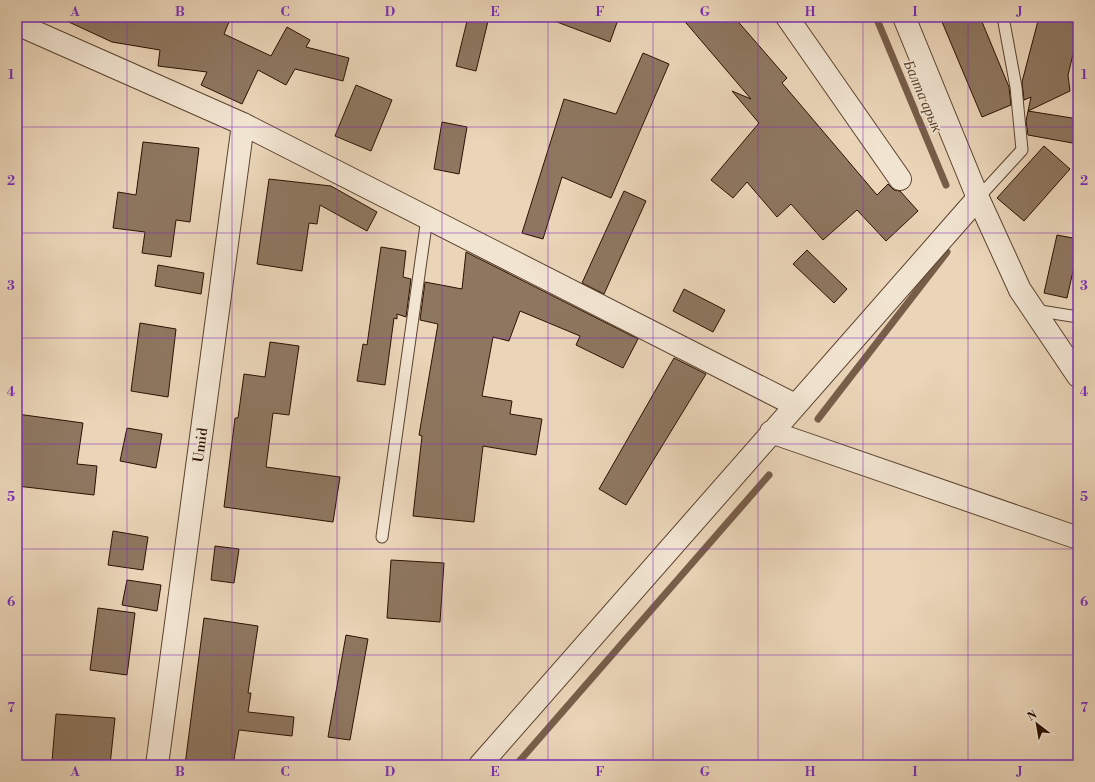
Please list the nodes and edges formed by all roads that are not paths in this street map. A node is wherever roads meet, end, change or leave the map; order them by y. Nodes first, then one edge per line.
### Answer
1 (787, 17) edge
2 (904, 17) edge
3 (1003, 17) edge
4 (17, 24) edge
5 (243, 124) junction
6 (900, 179) dead end
7 (978, 198) junction
8 (427, 218) junction
9 (1033, 310) junction
10 (1078, 317) edge
11 (1078, 376) edge
12 (795, 405) junction
13 (771, 432) junction
14 (382, 537) dead end
15 (1078, 538) edge
16 (157, 765) edge
17 (480, 765) edge

1 - 6 street
2 - 7 street
3 - 7 lane
4 - 5 street
5 - 8 street
5 - 16 street, Umid
7 - 9 street
7 - 12 street
8 - 12 street
8 - 14 lane
9 - 10 lane
9 - 11 street
12 - 13 street
13 - 15 street
13 - 17 street

